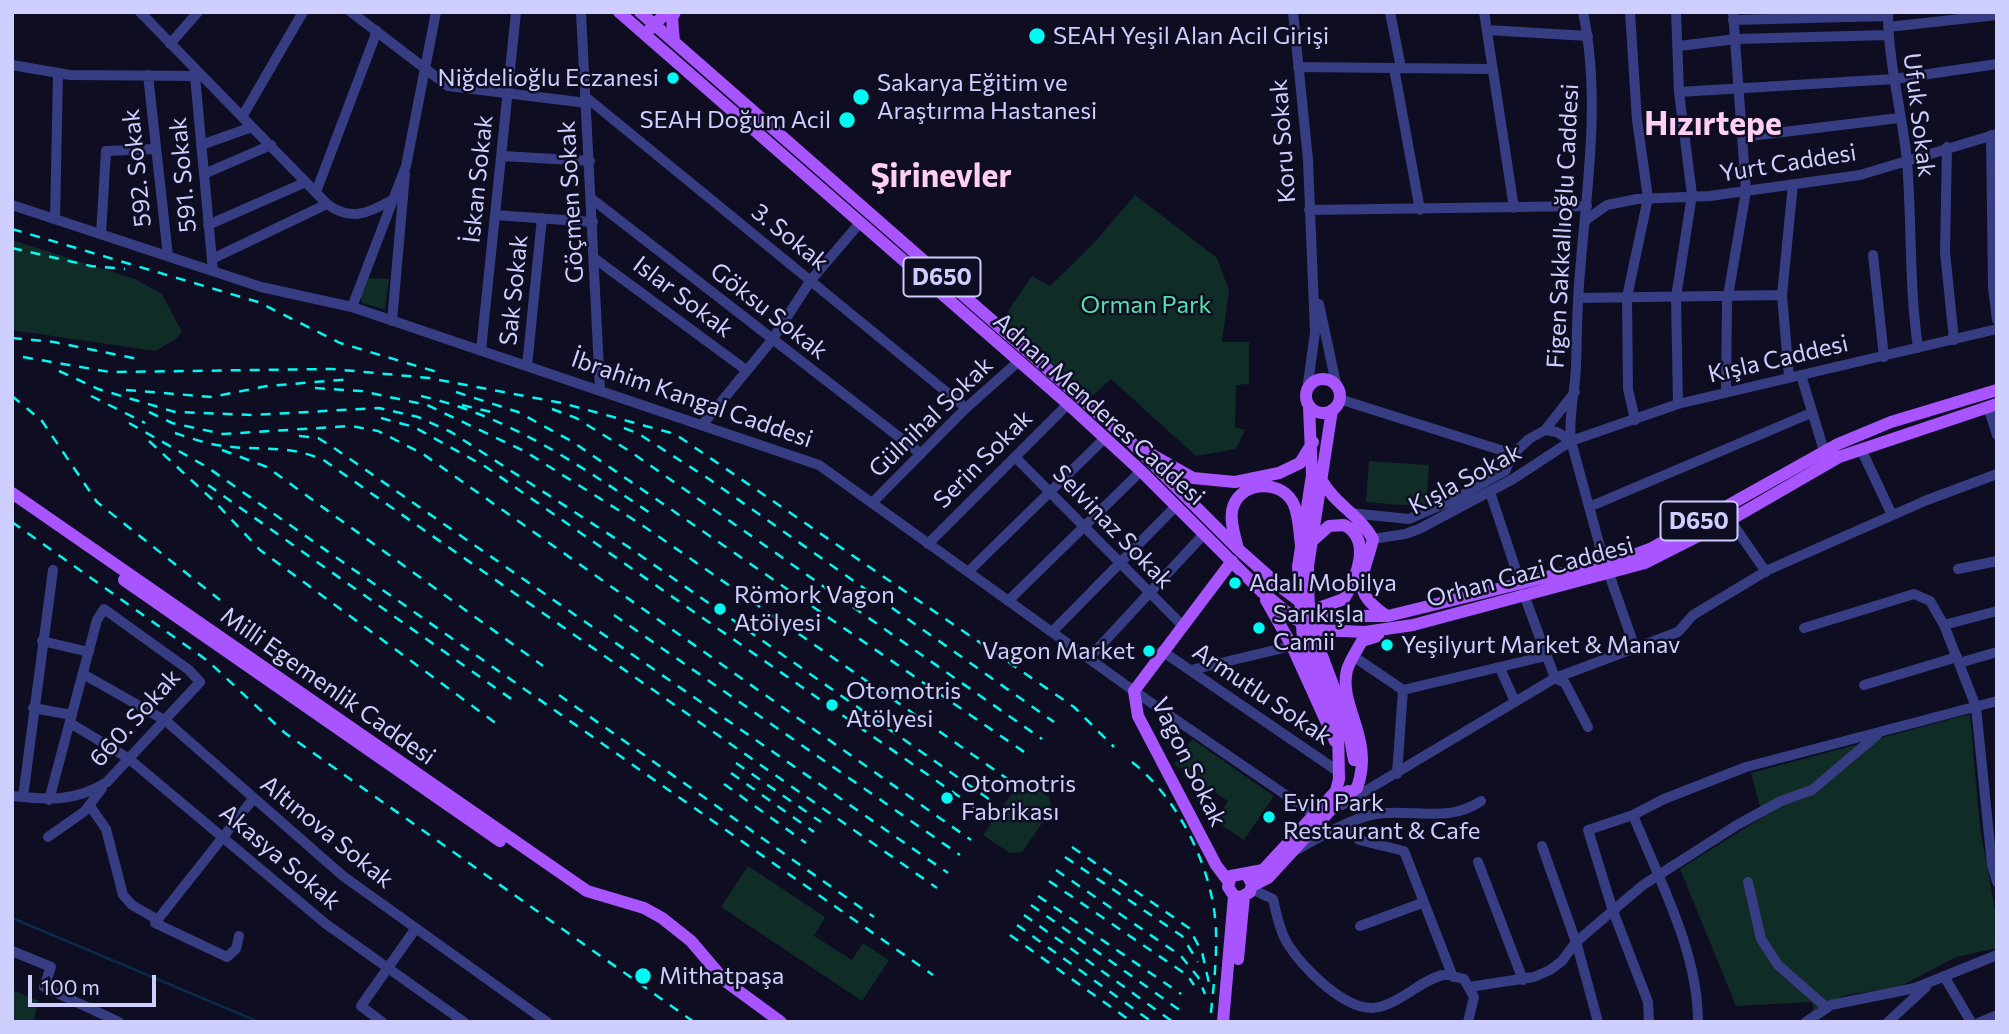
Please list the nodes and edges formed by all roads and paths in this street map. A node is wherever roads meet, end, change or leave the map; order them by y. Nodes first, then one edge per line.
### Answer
1 (140, 12) edge
2 (198, 12) edge
3 (303, 12) edge
4 (351, 12) edge
5 (436, 12) edge
6 (516, 12) edge
7 (581, 12) edge
8 (620, 12) edge
9 (667, 12) edge
10 (675, 12) edge
11 (1293, 12) edge
12 (1390, 12) edge
13 (1484, 12) edge
14 (1583, 12) edge
15 (1630, 12) edge
16 (1676, 12) edge
17 (1997, 15) edge
18 (1733, 16) edge
19 (648, 17) edge
20 (1888, 23) edge
21 (1487, 30) junction
22 (377, 31) junction
23 (641, 31) junction
24 (1588, 36) junction
25 (1736, 39) junction
26 (674, 42) junction
27 (170, 44) junction
28 (1679, 46) junction
29 (1997, 64) edge
30 (12, 65) edge
31 (1298, 67) junction
32 (1397, 68) junction
33 (1493, 69) junction
34 (427, 70) junction
35 (58, 73) junction
36 (148, 75) junction
37 (198, 76) junction
38 (1894, 79) junction
39 (1738, 90) junction
40 (1679, 92) junction
41 (508, 95) junction
42 (587, 101) junction
43 (242, 117) junction
44 (1899, 118) junction
45 (252, 127) junction
46 (1994, 135) edge
47 (1742, 137) junction
48 (201, 145) junction
49 (271, 145) junction
50 (1947, 147) junction
51 (156, 149) junction
52 (502, 156) junction
53 (1907, 159) junction
54 (590, 161) junction
55 (406, 166) junction
56 (204, 174) junction
57 (306, 182) junction
58 (1793, 184) junction
59 (1746, 191) junction
60 (316, 192) junction
61 (1692, 195) junction
62 (1648, 198) junction
63 (592, 200) junction
64 (390, 201) junction
65 (327, 204) junction
66 (12, 205) edge
67 (1587, 206) junction
68 (1514, 208) junction
69 (1420, 210) junction
70 (1309, 211) junction
71 (495, 215) junction
72 (542, 218) junction
73 (55, 219) junction
74 (1586, 220) junction
75 (593, 222) junction
76 (859, 224) junction
77 (208, 225) junction
78 (101, 234) junction
79 (1873, 255) dead end
80 (168, 256) junction
81 (594, 258) junction
82 (212, 259) junction
83 (1313, 266) junction
84 (213, 271) junction
85 (811, 281) junction
86 (1782, 295) junction
87 (1728, 296) junction
88 (1627, 297) junction
89 (1676, 297) junction
90 (1579, 298) junction
91 (352, 307) junction
92 (392, 320) junction
93 (1997, 320) edge
94 (1997, 329) edge
95 (772, 340) junction
96 (1954, 340) junction
97 (1919, 348) junction
98 (481, 350) junction
99 (1884, 357) junction
100 (1019, 361) junction
101 (527, 366) junction
102 (746, 370) junction
103 (1801, 375) junction
104 (1789, 377) junction
105 (600, 390) junction
106 (1997, 390) edge
107 (1307, 391) junction
108 (1575, 391) junction
109 (1726, 391) junction
110 (1338, 393) junction
111 (1068, 404) junction
112 (1678, 404) junction
113 (1992, 406) edge
114 (1310, 407) junction
115 (966, 408) junction
116 (1332, 410) junction
117 (1811, 413) junction
118 (1635, 420) junction
119 (703, 424) junction
120 (1545, 430) junction
121 (1997, 435) edge
122 (1105, 438) junction
123 (1571, 441) junction
124 (1313, 442) junction
125 (1132, 443) junction
126 (1861, 449) junction
127 (1824, 451) junction
128 (921, 454) junction
129 (1513, 454) junction
130 (1015, 457) junction
131 (1530, 469) junction
132 (1141, 471) junction
133 (1997, 474) edge
134 (1321, 479) junction
135 (1049, 491) junction
136 (1490, 492) junction
137 (12, 493) edge
138 (12, 501) edge
139 (872, 503) junction
140 (1176, 506) junction
141 (1589, 507) junction
142 (1350, 513) junction
143 (1892, 515) junction
144 (1730, 520) junction
145 (1083, 527) junction
146 (1204, 534) junction
147 (1373, 538) junction
148 (1306, 543) junction
149 (928, 544) junction
150 (1238, 549) junction
151 (1232, 561) junction
152 (1997, 561) edge
153 (1121, 562) junction
154 (1958, 569) dead end
155 (53, 570) dead end
156 (1607, 570) junction
157 (968, 572) junction
158 (1766, 572) junction
159 (1522, 590) junction
160 (1261, 591) junction
161 (1148, 593) junction
162 (1008, 601) junction
163 (1311, 610) junction
164 (1997, 611) edge
165 (1388, 616) junction
166 (1182, 625) junction
167 (1413, 625) junction
168 (1944, 625) junction
169 (1804, 628) dead end
170 (1052, 632) junction
171 (42, 641) junction
172 (1292, 646) junction
173 (1635, 648) junction
174 (1162, 651) junction
175 (89, 652) junction
176 (1997, 652) edge
177 (1353, 656) junction
178 (1546, 656) junction
179 (1089, 658) junction
180 (1958, 660) junction
181 (1500, 668) junction
182 (1191, 670) junction
183 (83, 674) junction
184 (1555, 678) junction
185 (1864, 685) dead end
186 (1403, 690) junction
187 (1134, 691) junction
188 (1997, 701) edge
189 (1515, 702) junction
190 (1976, 707) junction
191 (33, 708) junction
192 (71, 719) junction
193 (166, 721) junction
194 (1343, 725) junction
195 (1588, 727) dead end
196 (1878, 734) junction
197 (1339, 755) junction
198 (128, 758) junction
199 (1339, 772) junction
200 (1397, 774) junction
201 (107, 782) junction
202 (1997, 794) edge
203 (18, 796) edge
204 (1344, 797) junction
205 (1984, 797) junction
206 (253, 799) junction
207 (50, 800) junction
208 (1481, 801) dead end
209 (90, 806) junction
210 (1332, 810) junction
211 (1315, 815) junction
212 (1633, 815) junction
213 (1348, 823) junction
214 (222, 835) junction
215 (48, 837) dead end
216 (1542, 846) dead end
217 (1291, 853) junction
218 (1478, 862) dead end
219 (1994, 865) edge
220 (1657, 875) junction
221 (1268, 878) junction
222 (1228, 881) junction
223 (1748, 882) dead end
224 (1997, 882) edge
225 (1246, 888) junction
226 (1273, 899) junction
227 (1422, 903) junction
228 (625, 904) junction
229 (1613, 911) junction
230 (158, 920) junction
231 (1360, 926) dead end
232 (416, 928) junction
233 (239, 936) dead end
234 (1576, 942) junction
235 (12, 951) edge
236 (1997, 955) edge
237 (387, 967) junction
238 (1944, 976) junction
239 (1453, 977) junction
240 (1523, 980) junction
241 (1931, 981) junction
242 (1469, 987) junction
243 (1827, 1008) junction
244 (1997, 1015) edge
245 (1818, 1019) edge
246 (119, 1022) edge
247 (382, 1022) edge
248 (464, 1022) edge
249 (547, 1022) edge
250 (781, 1022) edge
251 (1223, 1022) edge
252 (1231, 1022) edge
253 (1468, 1022) edge
254 (1598, 1022) edge
255 (1649, 1022) edge
256 (1698, 1022) edge
257 (1806, 1022) edge
258 (1888, 1022) edge
259 (1971, 1022) edge
260 (1980, 1022) edge

1 - 27 street
2 - 27 street
3 - 43 street
4 - 22 street
5 - 34 street
6 - 41 street, İskan Sokak
7 - 42 street, Göçmen Sokak
8 - 23 main road, Adnan Menderes Caddesi
9 - 19 main road
10 - 26 main road
11 - 31 street, Koru Sokak
12 - 32 street
13 - 21 street
14 - 24 street, Figen Sakkallıoğlu Caddesi
15 - 62 street
16 - 28 street
17 - 20 street
18 - 20 street
18 - 25 street
19 - 23 main road
19 - 26 main road, Adnan Menderes Caddesi / D650
20 - 25 street
20 - 38 street, Ufuk Sokak
21 - 24 street
21 - 33 street
22 - 34 street
22 - 60 street
23 - 76 main road, Adnan Menderes Caddesi
24 - 67 street, Figen Sakkallıoğlu Caddesi
25 - 28 street
25 - 39 street
26 - 125 main road, Adnan Menderes Caddesi / D650
27 - 37 street
28 - 40 street
29 - 38 street
30 - 35 street
31 - 32 street
31 - 70 street, Koru Sokak
32 - 33 street
32 - 69 street
33 - 68 street
34 - 41 street
34 - 55 street
35 - 36 street
35 - 73 street
36 - 37 street
36 - 51 street, 592. Sokak
37 - 43 street
37 - 48 street, 591. Sokak
38 - 39 street
38 - 44 street, Ufuk Sokak
39 - 40 street
39 - 47 street
40 - 61 street
41 - 42 street
41 - 52 street, İskan Sokak
42 - 54 street, Göçmen Sokak
42 - 85 street, 3. Sokak
43 - 45 street
44 - 47 street
44 - 53 street, Ufuk Sokak
45 - 48 street
45 - 49 street
46 - 50 street, Yurt Caddesi
46 - 93 street
47 - 59 street
48 - 56 street, 591. Sokak
49 - 56 street
49 - 57 street
50 - 53 street, Yurt Caddesi
50 - 96 street
51 - 78 street
51 - 80 street, 592. Sokak
52 - 54 street
52 - 71 street, İskan Sokak
53 - 58 street, Yurt Caddesi
53 - 97 street, Ufuk Sokak
54 - 63 street, Göçmen Sokak
55 - 64 street
55 - 92 street
56 - 77 street, 591. Sokak
57 - 60 street
57 - 77 street
58 - 59 street, Yurt Caddesi
58 - 86 street
59 - 61 street, Yurt Caddesi
59 - 87 street
60 - 65 street
61 - 62 street, Yurt Caddesi
61 - 89 street
62 - 74 street, Yurt Caddesi
62 - 88 street
63 - 75 street, Göçmen Sokak
63 - 95 street, Göksu Sokak
64 - 65 street
64 - 91 street
65 - 82 street
66 - 73 street, İbrahim Kangal Caddesi
67 - 68 street
67 - 74 street, Figen Sakkallıoğlu Caddesi
68 - 69 street
69 - 70 street
70 - 83 street, Koru Sokak
71 - 72 street
71 - 98 street, İskan Sokak
72 - 75 street
72 - 101 street, Sak Sokak
73 - 78 street, İbrahim Kangal Caddesi
74 - 90 street, Figen Sakkallıoğlu Caddesi
75 - 81 street, Göçmen Sokak
76 - 85 street
76 - 100 main road, Adnan Menderes Caddesi
77 - 82 street, 591. Sokak
78 - 80 street, İbrahim Kangal Caddesi
79 - 99 street
80 - 84 street, İbrahim Kangal Caddesi
81 - 102 street, Islar Sokak
81 - 105 street, Göçmen Sokak
82 - 84 street, 591. Sokak
83 - 107 street
83 - 110 street
84 - 91 street, İbrahim Kangal Caddesi
85 - 95 street
85 - 115 street, 3. Sokak
86 - 87 street
86 - 104 street
87 - 89 street
87 - 109 street
88 - 89 street
88 - 90 street
88 - 118 street
89 - 112 street
90 - 108 street, Figen Sakkallıoğlu Caddesi
91 - 92 street, İbrahim Kangal Caddesi
92 - 98 street, İbrahim Kangal Caddesi
94 - 96 street, Kışla Caddesi
95 - 102 street
95 - 128 street, Göksu Sokak
96 - 97 street, Kışla Caddesi
97 - 99 street, Kışla Caddesi
98 - 101 street, İbrahim Kangal Caddesi
99 - 103 street, Kışla Caddesi
100 - 111 main road, Adnan Menderes Caddesi
100 - 115 street, Gülnihal Sokak
101 - 105 street, İbrahim Kangal Caddesi
102 - 119 street
103 - 104 street, Kışla Caddesi
103 - 117 street
104 - 109 street, Kışla Caddesi
105 - 119 street, İbrahim Kangal Caddesi
106 - 127 main road, Orhan Gazi Caddesi / D650
107 - 110 main road
107 - 114 main road
108 - 120 street, Kışla Sokak
108 - 123 street, Figen Sakkallıoğlu Caddesi
109 - 112 street, Kışla Caddesi
110 - 116 main road
110 - 129 street
111 - 122 main road, Adnan Menderes Caddesi
111 - 130 street, Serin Sokak
112 - 118 street, Kışla Caddesi
113 - 121 street
113 - 126 main road, Orhan Gazi Caddesi
114 - 116 main road
114 - 124 main road
115 - 128 street, Gülnihal Sokak
116 - 134 main road
117 - 127 street
117 - 141 street
118 - 123 street, Kışla Caddesi
119 - 139 street, İbrahim Kangal Caddesi
120 - 123 street
120 - 129 street, Kışla Sokak
122 - 132 main road, Adnan Menderes Caddesi
122 - 135 street
123 - 131 street, Kışla Sokak
123 - 141 street, Figen Sakkallıoğlu Caddesi
124 - 125 main road
124 - 148 main road
125 - 150 main road, Adnan Menderes Caddesi / D650
126 - 143 street
126 - 144 main road, Orhan Gazi Caddesi
127 - 156 main road, Orhan Gazi Caddesi / D650
128 - 139 street, Gülnihal Sokak
129 - 131 street
129 - 142 street, Kışla Sokak
130 - 135 street, Selvinaz Sokak
130 - 149 street, Serin Sokak
131 - 136 street, Kışla Sokak
132 - 140 main road, Adnan Menderes Caddesi
132 - 145 street
133 - 143 street
134 - 142 main road
134 - 148 main road
135 - 145 street, Selvinaz Sokak
135 - 157 street
136 - 147 street, Kışla Sokak
136 - 159 street
137 - 228 main road, Milli Egemenlik Caddesi
138 - 228 main road, Milli Egemenlik Caddesi
139 - 149 street, İbrahim Kangal Caddesi
140 - 146 main road, Adnan Menderes Caddesi
140 - 153 street
141 - 156 street, Figen Sakkallıoğlu Caddesi
142 - 147 main road
143 - 158 street
144 - 156 main road, Orhan Gazi Caddesi
144 - 158 street
145 - 153 street, Selvinaz Sokak
145 - 162 street
146 - 151 main road, Adnan Menderes Caddesi
146 - 161 street
147 - 165 main road
148 - 150 main road
148 - 163 main road
148 - 194 main road, bridge
149 - 157 street, İbrahim Kangal Caddesi
150 - 163 main road, Orhan Gazi Caddesi / D650
151 - 160 main road, Orhan Gazi Caddesi
151 - 166 main road, Vagon Sokak
152 - 154 street
153 - 161 street, Selvinaz Sokak
153 - 170 street
155 - 171 street
156 - 159 main road, Orhan Gazi Caddesi
156 - 173 street, Figen Sakkallıoğlu Caddesi
157 - 162 street, İbrahim Kangal Caddesi
158 - 173 street
159 - 165 main road, Orhan Gazi Caddesi / D650
159 - 167 main road, Orhan Gazi Caddesi
159 - 178 street
160 - 167 main road, Orhan Gazi Caddesi
160 - 172 main road
161 - 166 street, Selvinaz Sokak
161 - 179 street
162 - 170 street, İbrahim Kangal Caddesi
163 - 165 main road, Orhan Gazi Caddesi / D650
164 - 168 street
166 - 174 main road, Vagon Sokak
167 - 177 main road
168 - 169 street
168 - 180 street
170 - 179 street, İbrahim Kangal Caddesi
171 - 175 street
171 - 191 street
172 - 182 street
172 - 197 main road
173 - 184 street
174 - 182 street, Armutlu Sokak
174 - 187 main road, Vagon Sokak
175 - 183 street, 660. Sokak
175 - 193 street, 660. Sokak
176 - 180 street
177 - 186 street
177 - 204 main road
178 - 181 street
178 - 184 street
179 - 187 street, İbrahim Kangal Caddesi
180 - 185 street
180 - 190 street
181 - 186 street
181 - 189 street
182 - 199 street, Armutlu Sokak
183 - 192 street, 660. Sokak
183 - 193 street, Altınova Sokak
184 - 189 street
184 - 195 street
186 - 200 street
187 - 211 street, İbrahim Kangal Caddesi
187 - 222 main road, Vagon Sokak
188 - 190 street
189 - 200 street
190 - 196 street
190 - 205 street
191 - 192 street, 660. Sokak
191 - 203 street
192 - 198 street, Akasya Sokak
192 - 207 street, 660. Sokak
193 - 198 street, 660. Sokak
193 - 206 street, Altınova Sokak
194 - 197 main road
194 - 204 main road
196 - 212 street
196 - 220 street
197 - 199 main road
198 - 201 street, 660. Sokak
198 - 214 street, Akasya Sokak
199 - 211 main road
200 - 210 street
201 - 207 street, 660. Sokak
201 - 209 street
202 - 205 street
203 - 207 street
204 - 210 main road
205 - 219 street
206 - 214 street
206 - 232 street, Altınova Sokak
208 - 213 street
209 - 215 street
209 - 230 street
210 - 217 main road
211 - 225 main road
212 - 220 street
212 - 229 street
213 - 217 street
213 - 227 street
214 - 230 street
214 - 237 street, Akasya Sokak
216 - 234 street
217 - 221 main road
218 - 240 street
219 - 224 street
220 - 229 street
220 - 256 street
221 - 225 main road
221 - 226 street
222 - 225 main road, Vagon Sokak
222 - 225 main road
223 - 243 street
225 - 226 street
225 - 251 main road
225 - 252 main road
226 - 239 street
227 - 231 street
227 - 239 street
228 - 250 main road, Milli Egemenlik Caddesi
229 - 234 street
229 - 255 street
230 - 233 street
232 - 237 street
232 - 249 street, Altınova Sokak
234 - 240 street
234 - 254 street
235 - 246 street
236 - 238 street
237 - 247 street
237 - 248 street, Akasya Sokak
238 - 241 street
238 - 259 street
239 - 242 street
240 - 242 street
241 - 243 street
241 - 258 street
242 - 253 street
243 - 245 street
244 - 260 street
245 - 257 street

